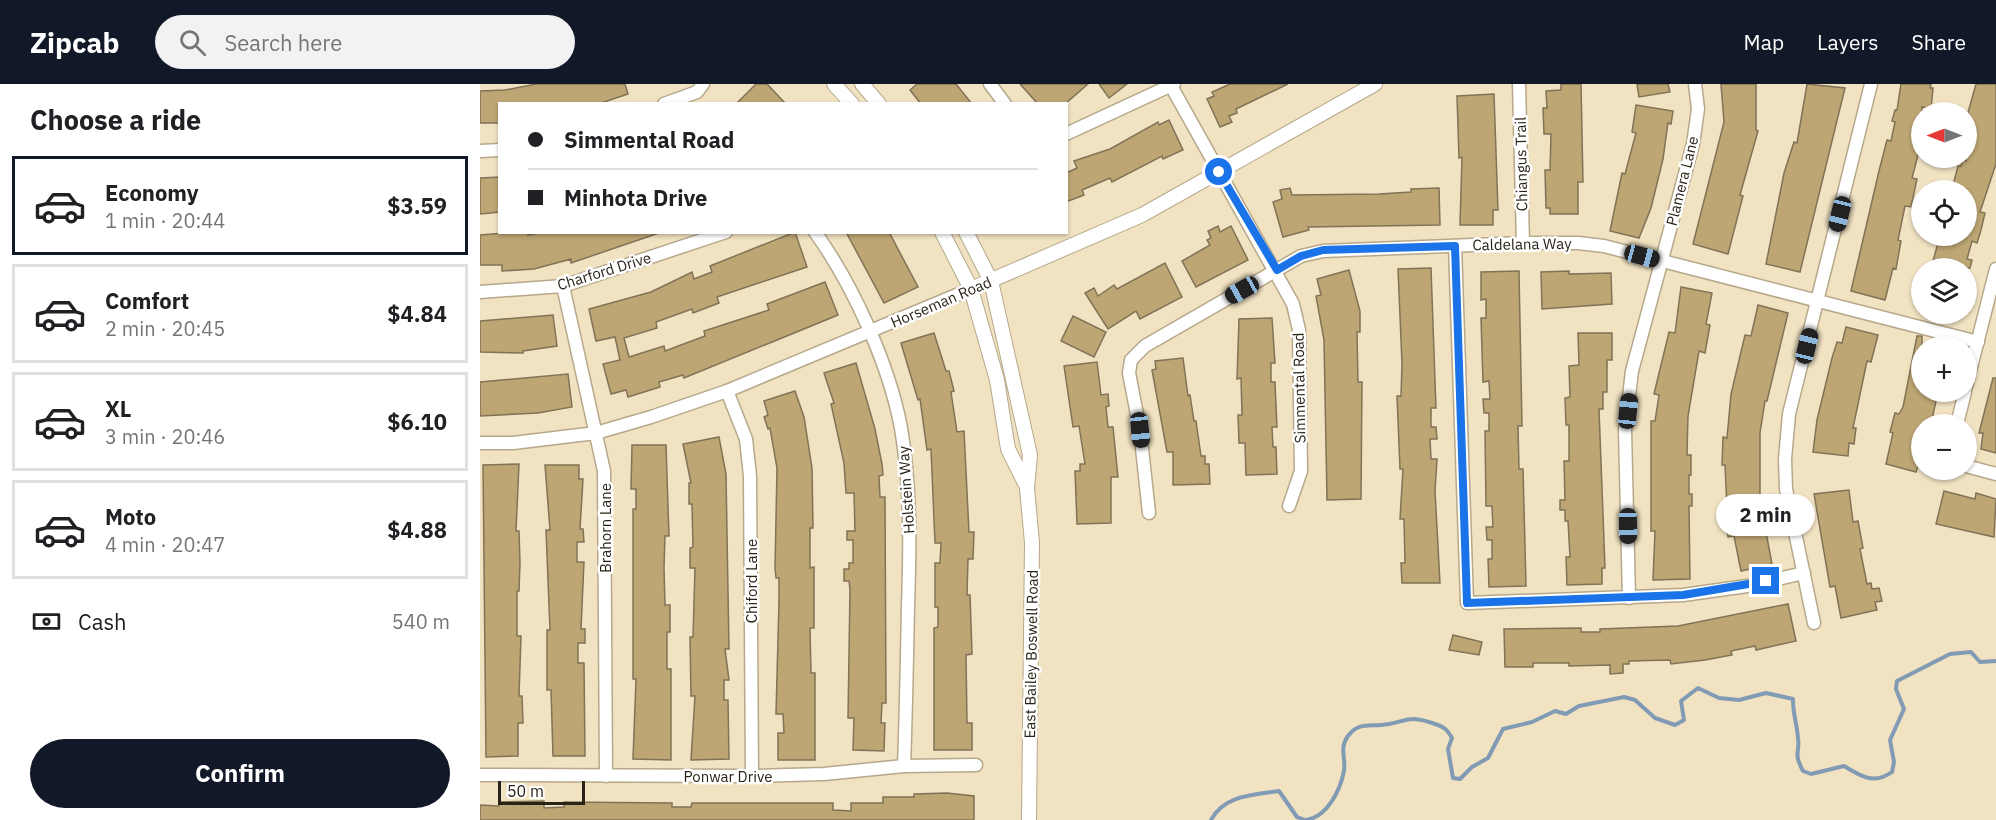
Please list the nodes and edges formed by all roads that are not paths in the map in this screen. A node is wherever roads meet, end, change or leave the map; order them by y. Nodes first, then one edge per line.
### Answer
1 (703, 84) edge
2 (834, 84) edge
3 (862, 84) edge
4 (990, 84) edge
5 (1172, 84) edge
6 (1375, 84) edge
7 (1519, 84) edge
8 (1695, 84) edge
9 (1871, 84) edge
10 (670, 102) edge
11 (850, 102) edge
12 (877, 102) edge
13 (1004, 102) edge
14 (1068, 133) edge
15 (498, 150) edge
16 (480, 151) edge
17 (1219, 172) junction
18 (720, 234) edge
19 (816, 234) edge
20 (943, 234) edge
21 (967, 234) edge
22 (1523, 243) junction
23 (1455, 246) junction
24 (1662, 261) junction
25 (1996, 269) edge
26 (1277, 270) junction
27 (991, 281) junction
28 (563, 286) junction
29 (971, 289) junction
30 (480, 292) edge
31 (1819, 301) junction
32 (869, 332) junction
33 (1978, 342) junction
34 (1977, 346) edge
35 (727, 391) junction
36 (596, 433) junction
37 (480, 443) edge
38 (1977, 469) edge
39 (1996, 474) edge
40 (1027, 488) junction
41 (1289, 506) dead end
42 (1149, 513) dead end
43 (1804, 573) junction
44 (1629, 598) junction
45 (1815, 623) dead end
46 (976, 765) dead end
47 (904, 766) junction
48 (480, 775) edge
49 (606, 776) junction
50 (752, 776) junction
51 (1029, 820) edge

1 - 10 street
2 - 11 street
3 - 12 street
4 - 13 street
5 - 14 street
5 - 17 street, Simmental Road
6 - 17 street, Horseman Road
7 - 22 street, Chiangus Trail
8 - 24 street, Plamera Lane
9 - 31 street
15 - 16 street
17 - 26 street, Simmental Road
17 - 27 street, Horseman Road
18 - 28 street, Charford Drive
19 - 32 street, Holstein Way
20 - 29 street, East Bailey Boswell Road
21 - 27 street, East Bailey Boswell Road
22 - 23 street, Caldelana Way
22 - 24 street, Caldelana Way
23 - 26 street, Caldelana Way
23 - 44 street
24 - 31 street, Caldelana Way
24 - 44 street, Plamera Lane
25 - 33 street
26 - 41 street, Simmental Road
26 - 42 street, Caldelana Way
27 - 29 street, Horseman Road
27 - 40 street, East Bailey Boswell Road
28 - 30 street, Charford Drive
28 - 36 street, Brahorn Lane
29 - 32 street, Horseman Road
29 - 40 street, East Bailey Boswell Road
31 - 33 street, Caldelana Way
31 - 43 street
32 - 35 street, Horseman Road
32 - 47 street, Holstein Way
33 - 34 street
35 - 36 street, Horseman Road
35 - 50 street, Chiford Lane
36 - 37 street, Horseman Road
36 - 49 street, Brahorn Lane
38 - 39 street
40 - 51 street, East Bailey Boswell Road
43 - 44 street
43 - 45 street
46 - 47 street, Ponwar Drive
47 - 50 street, Ponwar Drive
48 - 49 street, Ponwar Drive
49 - 50 street, Ponwar Drive

